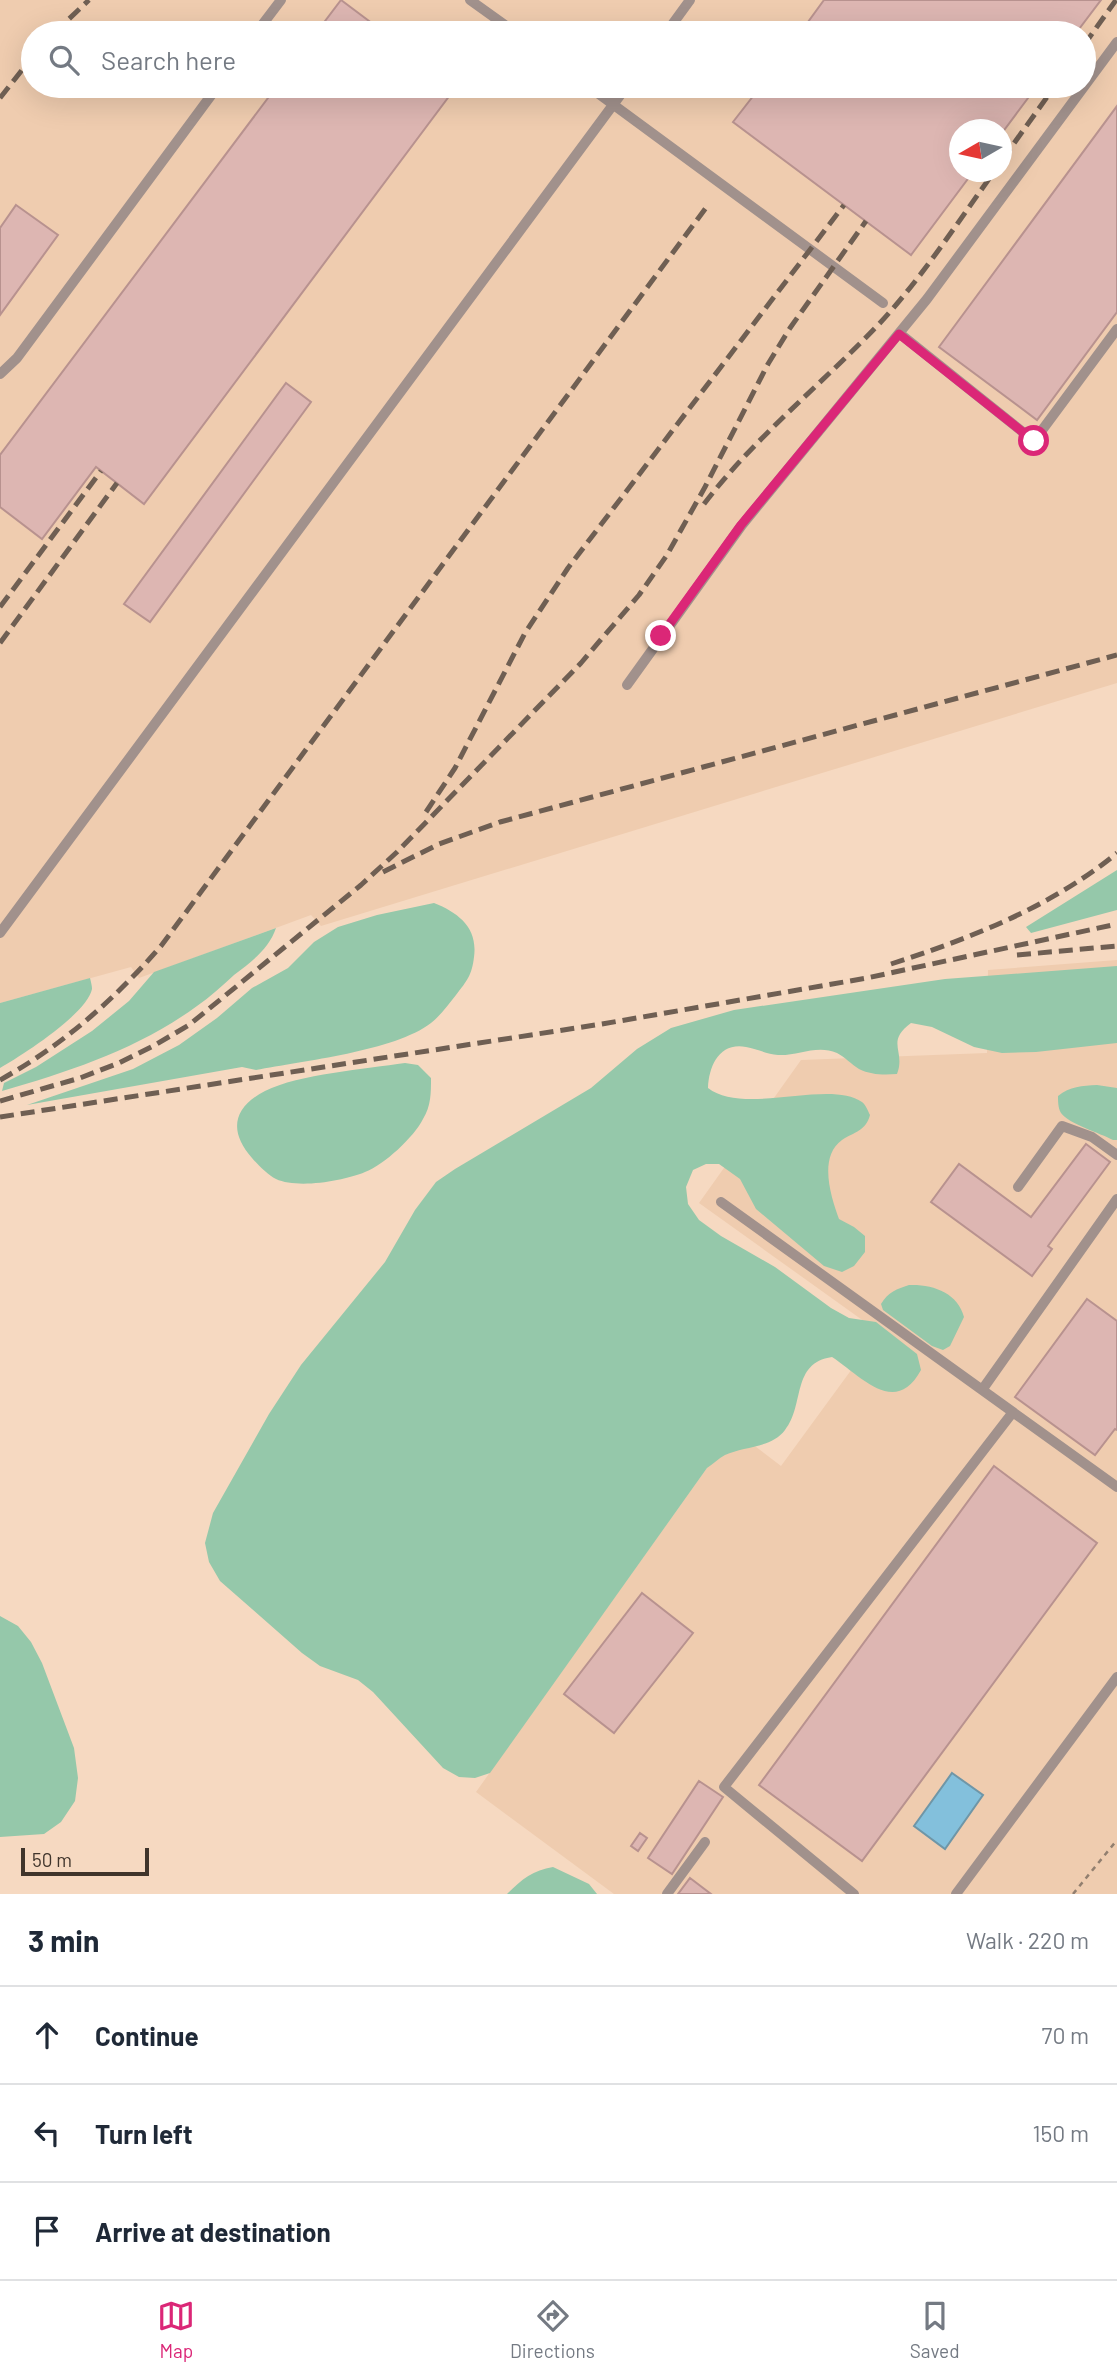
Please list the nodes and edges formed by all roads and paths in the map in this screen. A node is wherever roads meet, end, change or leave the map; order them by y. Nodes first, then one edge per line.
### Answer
1 (281, 0) edge
2 (470, 0) edge
3 (690, 0) edge
4 (265, 21) edge
5 (499, 21) edge
6 (675, 21) edge
7 (1117, 42) edge
8 (1096, 70) edge
9 (209, 98) edge
10 (605, 98) edge
11 (618, 98) edge
12 (1076, 98) edge
13 (613, 104) junction
14 (883, 303) dead end
15 (1117, 329) edge
16 (899, 334) junction
17 (0, 374) edge
18 (627, 684) dead end
19 (0, 933) edge
20 (1117, 1155) edge
21 (1018, 1187) dead end
22 (1117, 1199) edge
23 (722, 1202) dead end
24 (982, 1390) junction
25 (1013, 1412) junction
26 (1117, 1487) edge
27 (1117, 1677) edge
28 (1117, 1840) edge
29 (705, 1842) dead end
30 (667, 1894) edge
31 (854, 1894) edge
32 (956, 1894) edge
33 (1073, 1894) edge

1 - 4 lane
2 - 5 lane
3 - 6 lane
7 - 8 lane
9 - 17 lane
10 - 13 lane
11 - 13 lane
12 - 16 lane
13 - 14 lane
13 - 19 lane
15 - 16 lane
16 - 18 lane
20 - 21 lane
22 - 24 lane
23 - 24 lane
24 - 25 lane
25 - 26 lane
25 - 31 lane
27 - 32 lane
28 - 33 path
29 - 30 lane

